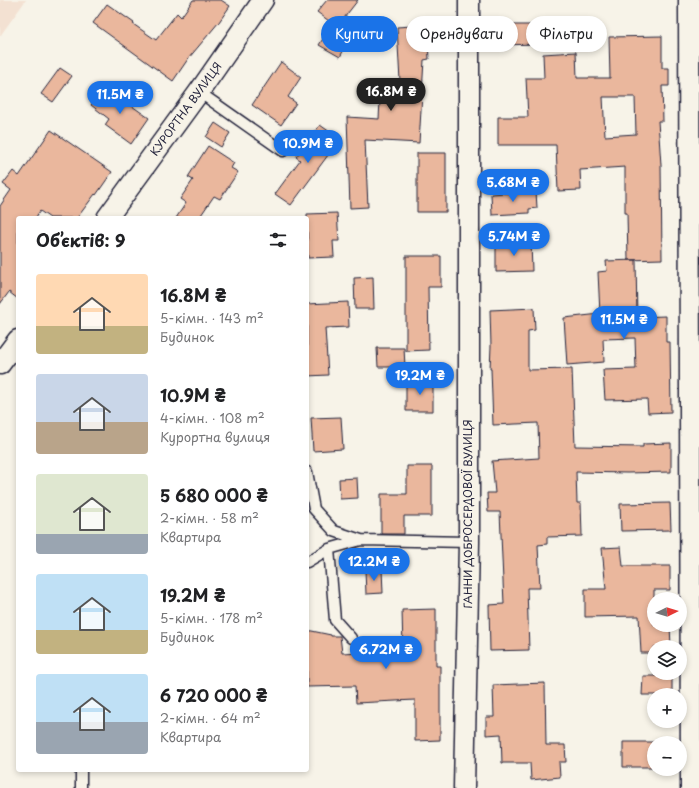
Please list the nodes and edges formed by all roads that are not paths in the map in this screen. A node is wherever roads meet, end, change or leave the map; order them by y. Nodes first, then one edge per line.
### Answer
1 (264, 0) edge
2 (469, 0) edge
3 (689, 0) edge
4 (199, 92) junction
5 (283, 151) dead end
6 (108, 216) edge
7 (16, 343) edge
8 (0, 364) edge
9 (309, 490) edge
10 (311, 509) edge
11 (361, 540) junction
12 (469, 542) junction
13 (329, 548) junction
14 (309, 561) edge
15 (351, 638) dead end
16 (81, 772) edge
17 (81, 788) edge
18 (464, 788) edge
19 (690, 788) edge

1 - 4 street, КУРОРТНА ВУЛИЦЯ
2 - 12 street, ГАННИ ДОБРОСЕРДОВОЇ ВУЛИЦЯ
3 - 19 street
4 - 5 lane
4 - 6 street, КУРОРТНА ВУЛИЦЯ
7 - 8 street
9 - 10 lane
10 - 11 lane
11 - 12 lane
11 - 13 lane
12 - 18 street, ГАННИ ДОБРОСЕРДОВОЇ ВУЛИЦЯ
13 - 14 lane
13 - 15 lane
16 - 17 lane

